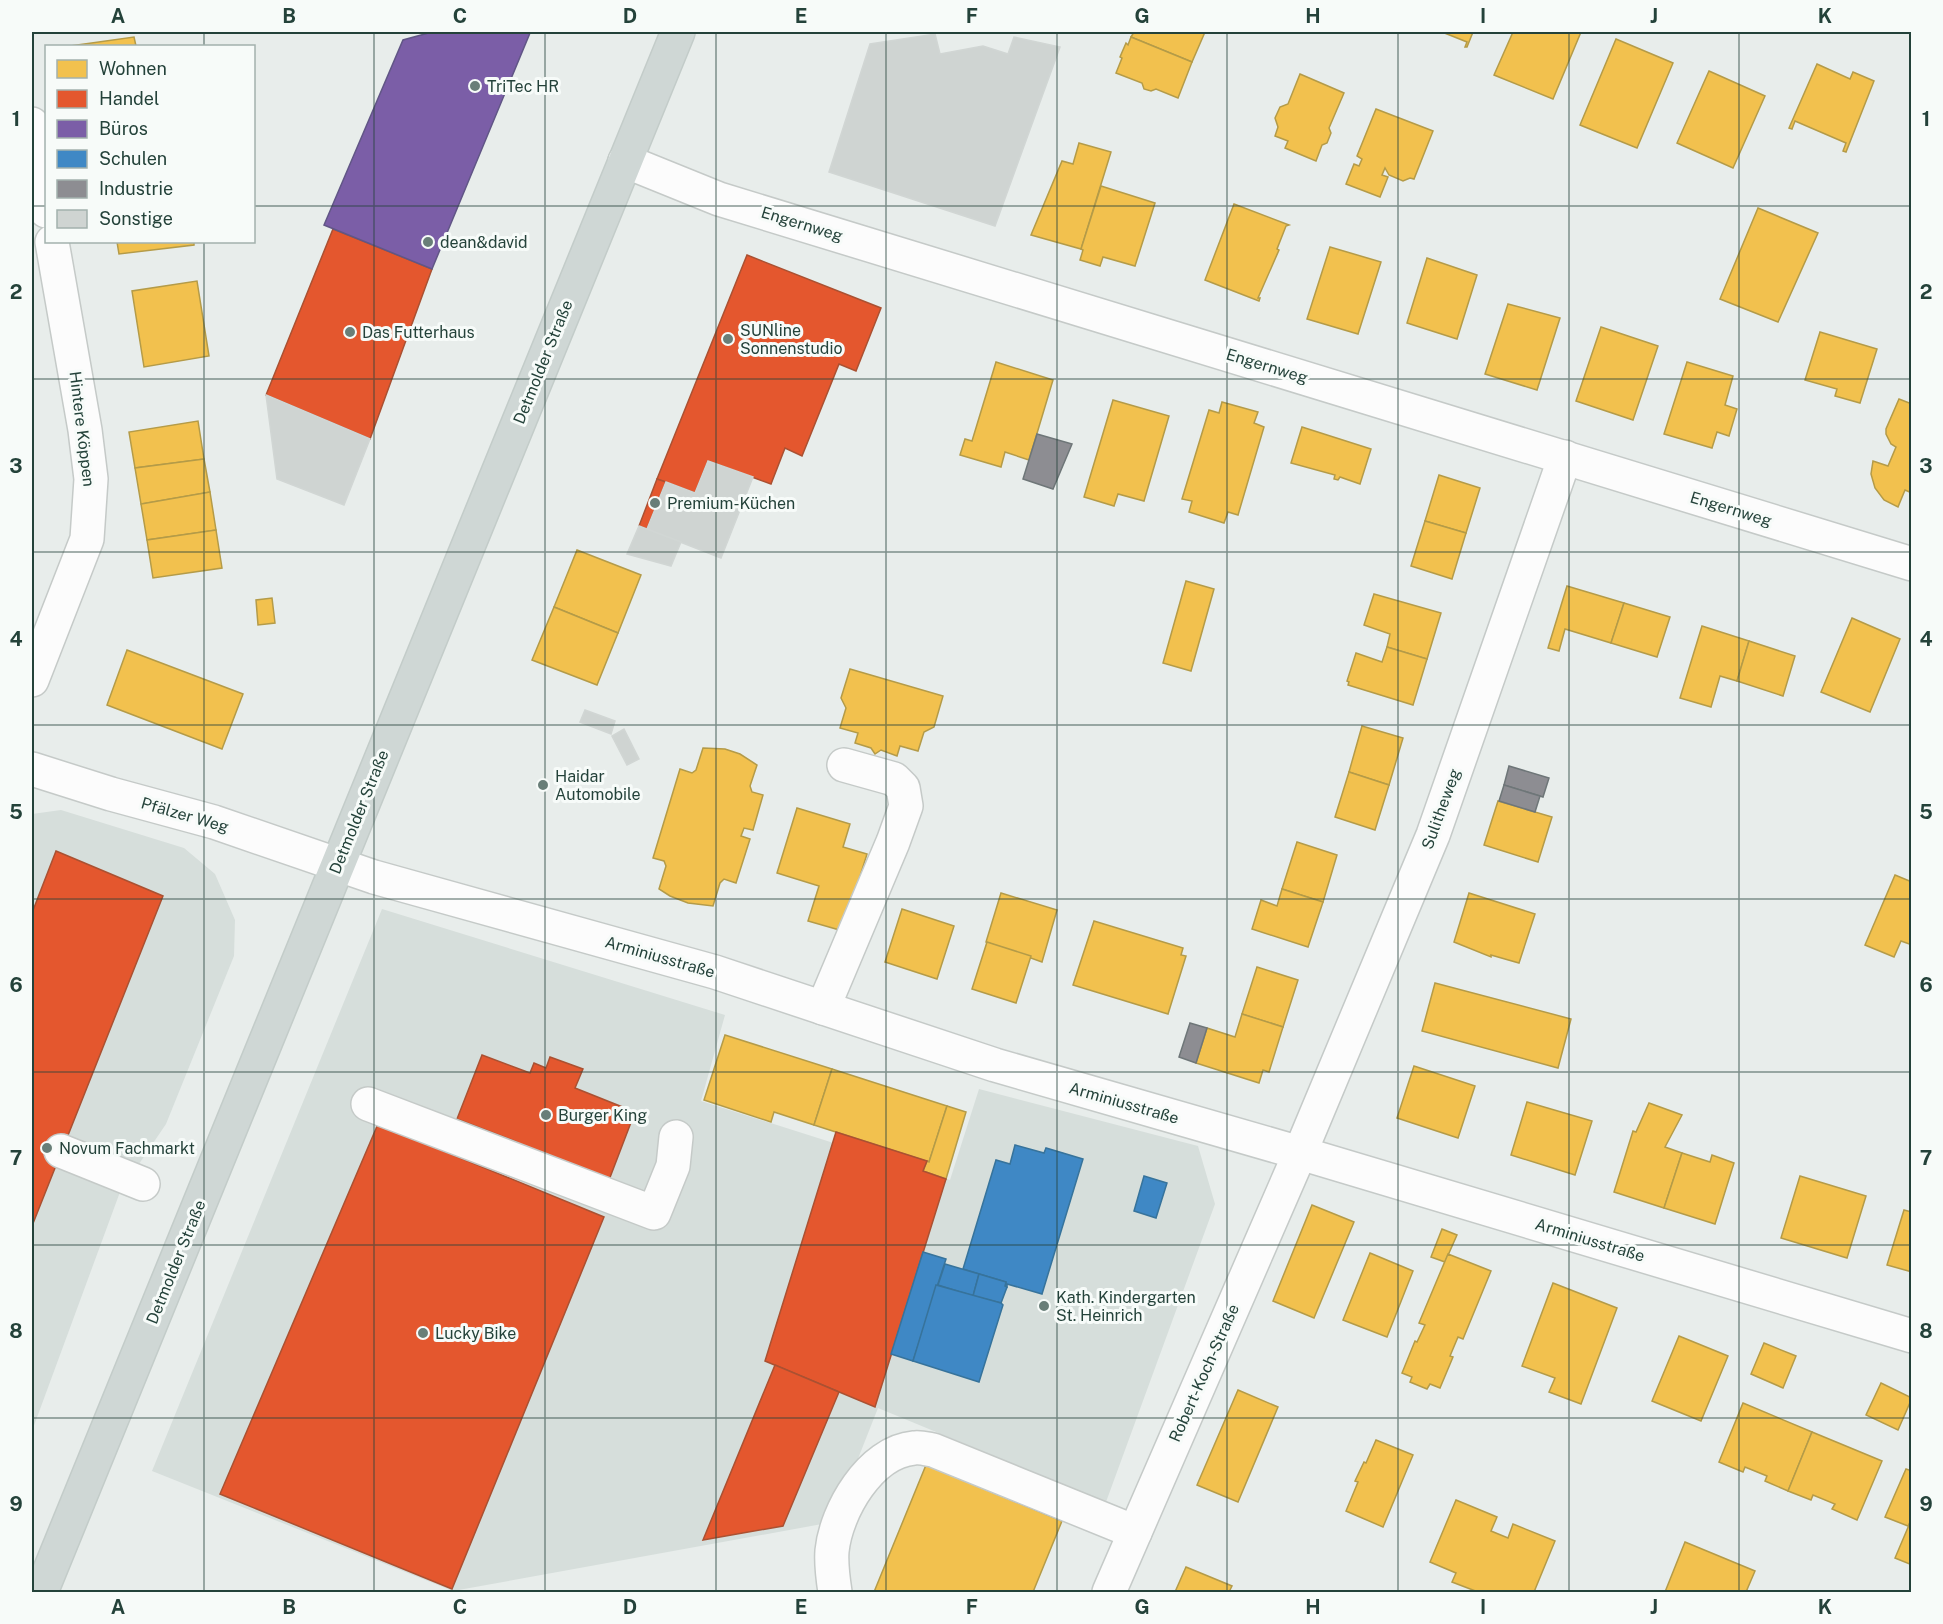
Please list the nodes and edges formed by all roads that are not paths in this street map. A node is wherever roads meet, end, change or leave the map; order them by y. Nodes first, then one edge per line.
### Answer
1 (678, 32) edge
2 (32, 124) edge
3 (625, 161) junction
4 (45, 205) edge
5 (52, 243) edge
6 (1565, 458) junction
7 (1911, 564) edge
8 (32, 680) edge
9 (844, 765) dead end
10 (32, 769) edge
11 (338, 864) junction
12 (823, 1008) junction
13 (368, 1104) dead end
14 (676, 1137) dead end
15 (61, 1152) dead end
16 (1300, 1153) junction
17 (143, 1184) dead end
18 (1911, 1336) edge
19 (1135, 1532) junction
20 (42, 1563) edge
21 (40, 1593) edge
22 (835, 1593) edge
23 (1108, 1593) edge

1 - 3 main road, Detmolder Straße
2 - 4 street
3 - 6 street, Engernweg
3 - 11 main road, Detmolder Straße
5 - 8 street, Hintere Köppen
6 - 7 street, Engernweg
6 - 16 street, Sulitheweg
9 - 12 street
10 - 11 street, Pfälzer Weg
11 - 12 street, Arminiusstraße
11 - 20 main road, Detmolder Straße
12 - 16 street, Arminiusstraße
13 - 14 street
15 - 17 street
16 - 18 street, Arminiusstraße
16 - 19 street, Robert-Koch-Straße
19 - 22 street
19 - 23 street, Robert-Koch-Straße
20 - 21 main road, Detmolder Straße

